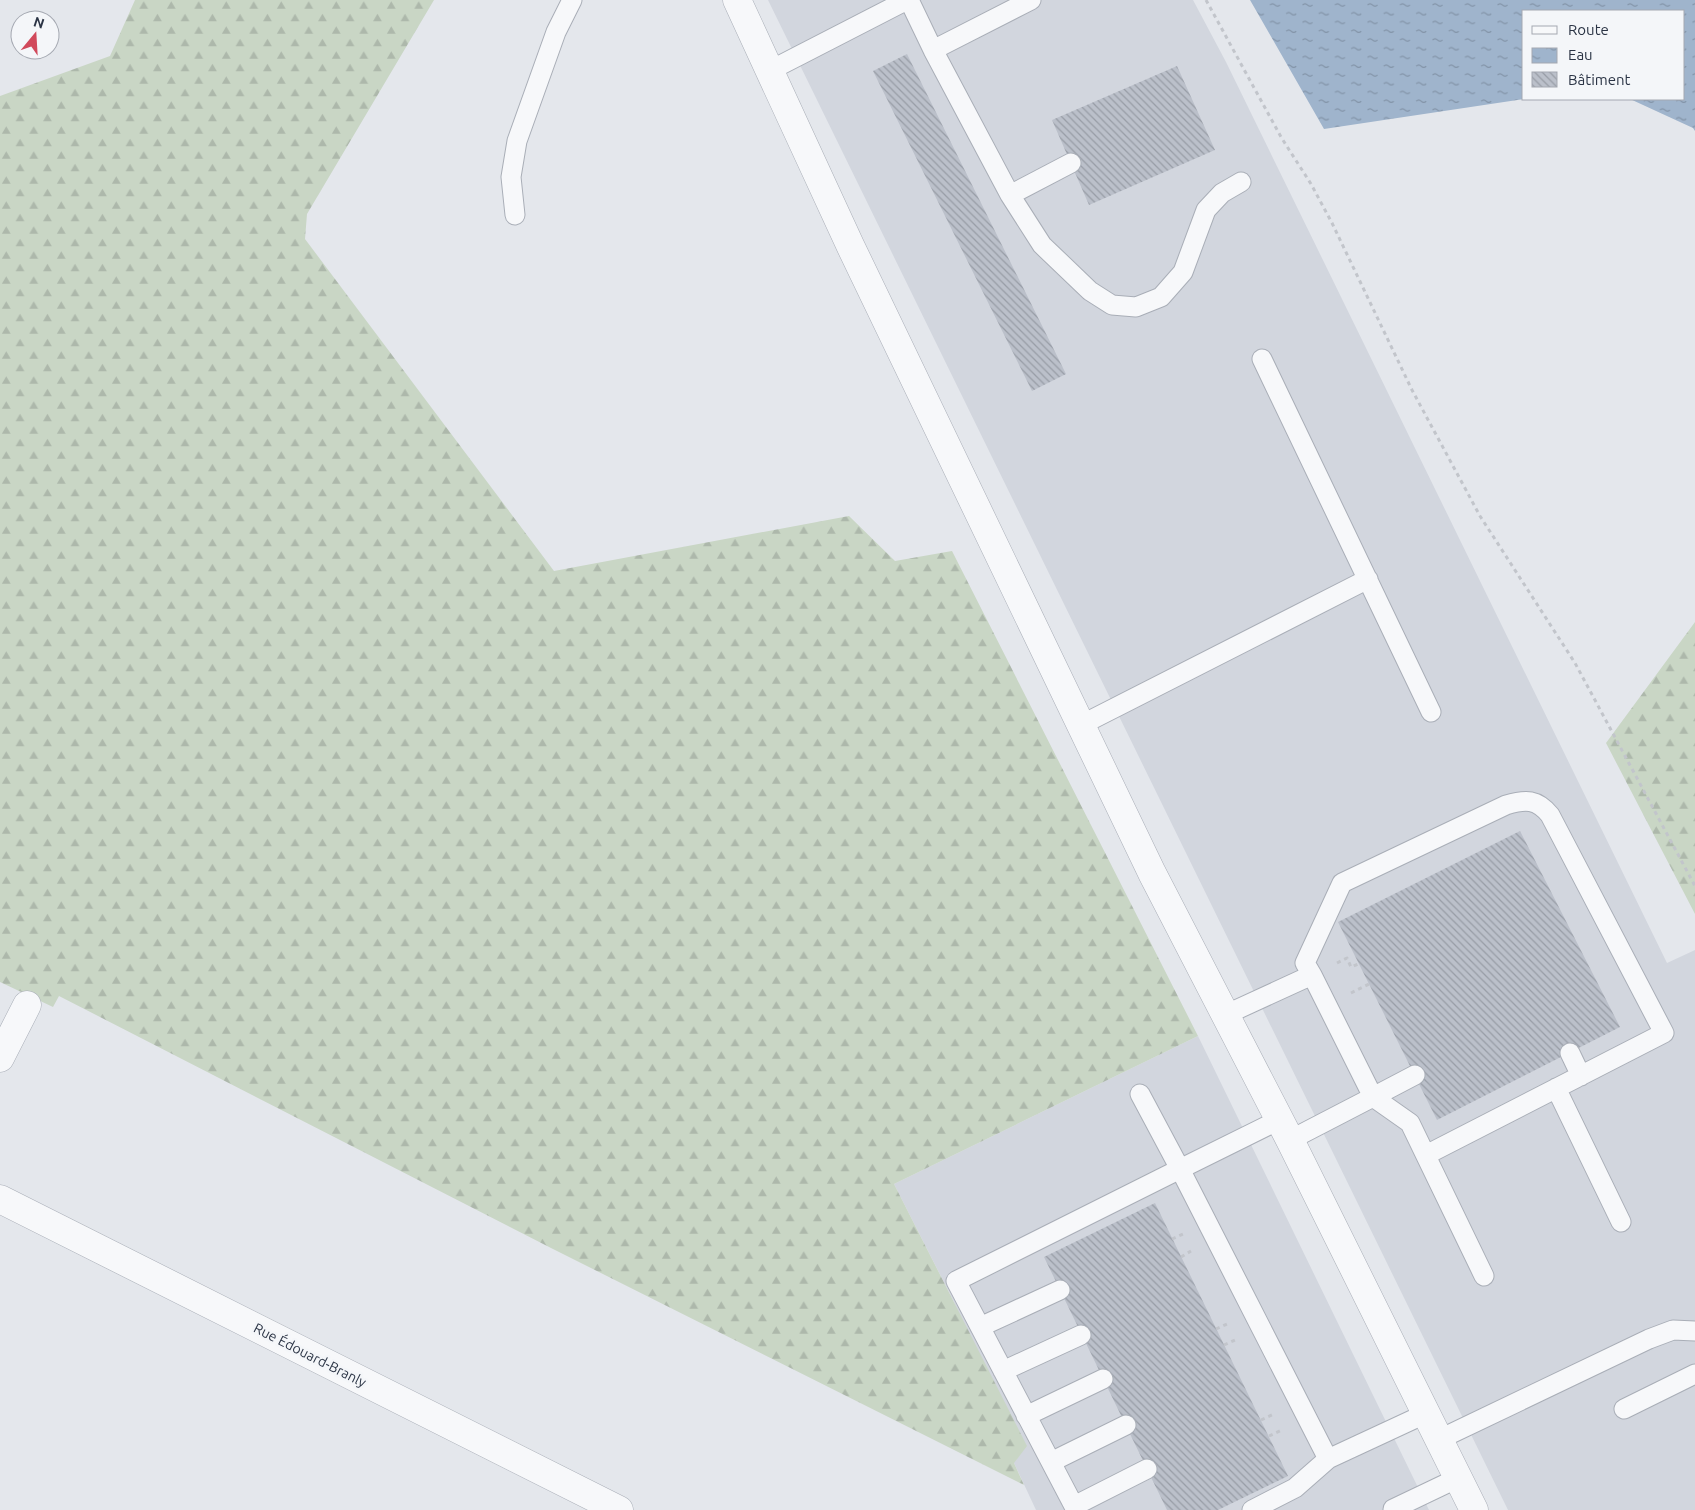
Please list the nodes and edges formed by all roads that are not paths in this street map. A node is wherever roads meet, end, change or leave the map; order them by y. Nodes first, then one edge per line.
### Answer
1 (572, 0) edge
2 (908, 0) edge
3 (1031, 0) edge
4 (739, 1) edge
5 (934, 50) junction
6 (769, 71) junction
7 (1072, 163) dead end
8 (1240, 182) dead end
9 (1010, 195) junction
10 (515, 215) dead end
11 (1262, 359) dead end
12 (1368, 579) junction
13 (1431, 712) dead end
14 (1081, 725) junction
15 (1312, 975) junction
16 (27, 1005) dead end
17 (1225, 1015) junction
18 (1570, 1053) dead end
19 (0, 1058) edge
20 (1415, 1075) dead end
21 (1581, 1076) junction
22 (1556, 1088) junction
23 (1140, 1094) dead end
24 (1373, 1097) junction
25 (1284, 1130) junction
26 (1426, 1155) junction
27 (1180, 1169) junction
28 (0, 1200) edge
29 (1621, 1222) dead end
30 (1484, 1276) dead end
31 (1060, 1290) dead end
32 (980, 1327) junction
33 (1694, 1328) edge
34 (1082, 1335) dead end
35 (1003, 1371) junction
36 (1695, 1374) edge
37 (1103, 1379) dead end
38 (1624, 1409) dead end
39 (1426, 1413) junction
40 (1026, 1416) junction
41 (1126, 1425) dead end
42 (1440, 1439) junction
43 (1328, 1459) junction
44 (1051, 1462) junction
45 (1147, 1469) dead end
46 (1458, 1478) junction
47 (1075, 1508) edge
48 (619, 1510) edge
49 (1252, 1510) edge
50 (1393, 1510) edge
51 (1474, 1510) edge

1 - 10 lane
2 - 5 lane
2 - 6 lane
3 - 5 lane
4 - 6 street
5 - 9 lane
6 - 14 street
7 - 9 lane
8 - 9 lane
11 - 12 lane
12 - 13 lane
12 - 14 lane
14 - 17 street
15 - 17 lane
15 - 21 lane
15 - 24 lane
16 - 19 street
17 - 25 street
18 - 21 lane
20 - 24 lane
21 - 22 lane
22 - 26 lane
22 - 29 lane
23 - 27 lane
24 - 25 lane
24 - 26 lane
25 - 27 lane
25 - 39 street
26 - 30 lane
27 - 32 lane
27 - 43 lane
28 - 48 street, Rue Édouard-Branly
31 - 32 lane
32 - 35 lane
33 - 42 lane
34 - 35 lane
35 - 40 lane
36 - 38 lane
37 - 40 lane
39 - 42 street
39 - 43 lane
40 - 44 lane
41 - 44 lane
42 - 46 street
43 - 49 lane
44 - 47 lane
45 - 47 lane
46 - 50 lane
46 - 51 street

